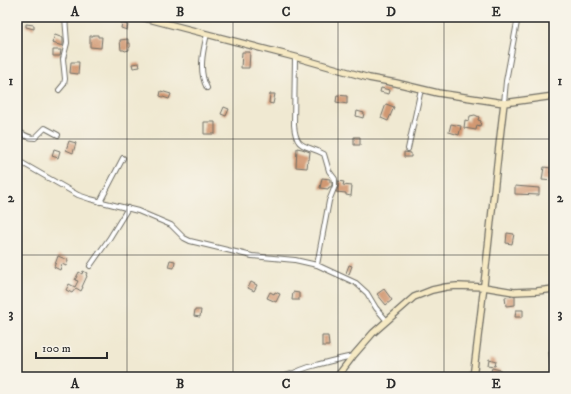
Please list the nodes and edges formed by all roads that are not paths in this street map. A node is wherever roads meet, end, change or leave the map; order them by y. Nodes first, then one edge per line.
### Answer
1 (65, 17) edge
2 (141, 17) edge
3 (518, 17) edge
4 (207, 34) junction
5 (295, 57) junction
6 (207, 88) dead end
7 (421, 89) junction
8 (59, 90) dead end
9 (554, 96) edge
10 (504, 103) junction
11 (17, 130) edge
12 (58, 135) dead end
13 (408, 149) dead end
14 (123, 158) dead end
15 (17, 160) edge
16 (100, 202) junction
17 (128, 208) junction
18 (317, 265) junction
19 (90, 266) dead end
20 (484, 288) junction
21 (554, 289) edge
22 (387, 321) junction
23 (353, 356) junction
24 (279, 377) edge
25 (337, 377) edge
26 (473, 377) edge

1 - 8 street
2 - 4 street
3 - 10 street
4 - 5 street
4 - 6 street
5 - 7 street
5 - 18 street
7 - 10 street
7 - 13 street
9 - 10 street
10 - 20 street
11 - 12 street
14 - 16 street
15 - 16 street
16 - 17 street
17 - 18 street
17 - 19 street
18 - 22 street
20 - 21 street
20 - 22 street
20 - 26 street
22 - 23 street
23 - 24 street
23 - 25 street

